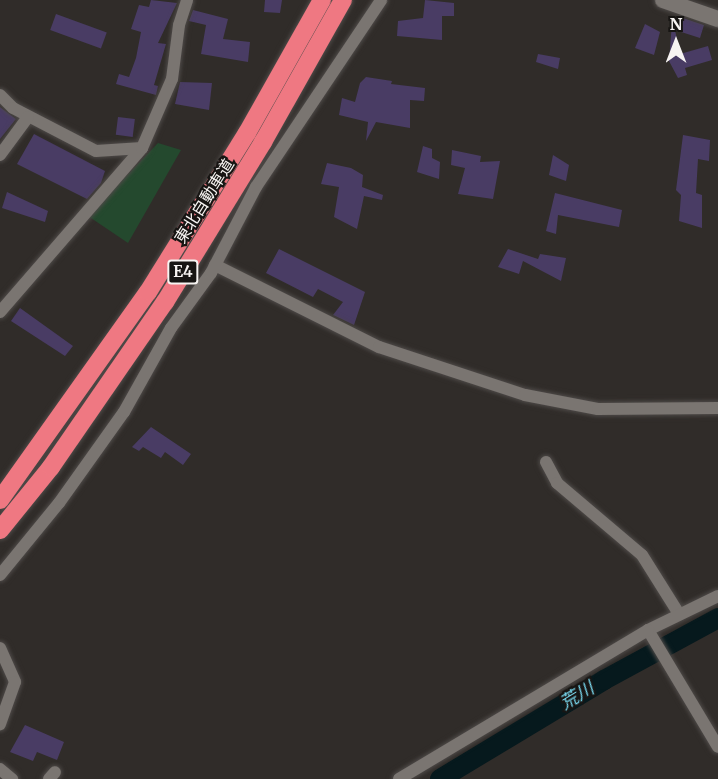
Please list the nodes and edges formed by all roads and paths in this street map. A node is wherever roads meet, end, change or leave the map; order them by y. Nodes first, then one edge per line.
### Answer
1 (187, 0) edge
2 (322, 0) edge
3 (343, 0) edge
4 (381, 0) edge
5 (663, 0) edge
6 (718, 19) edge
7 (0, 94) edge
8 (28, 117) junction
9 (142, 148) junction
10 (0, 154) edge
11 (215, 266) junction
12 (0, 312) edge
13 (718, 408) edge
14 (546, 462) dead end
15 (0, 500) edge
16 (0, 530) edge
17 (0, 575) edge
18 (718, 596) edge
19 (679, 614) junction
20 (650, 633) junction
21 (0, 648) edge
22 (0, 724) edge
23 (718, 747) edge
24 (0, 769) edge
25 (12, 779) edge
26 (399, 779) edge

1 - 9 street
2 - 15 highway, 東北自動車道 / E4
3 - 16 highway, 東北自動車道 / E4
4 - 11 street
5 - 6 main road
7 - 8 street
8 - 9 street
8 - 10 street
9 - 12 street
11 - 13 street
11 - 17 street
14 - 19 street
18 - 19 street
19 - 20 street
20 - 23 street
20 - 26 street
21 - 22 street
24 - 25 street

